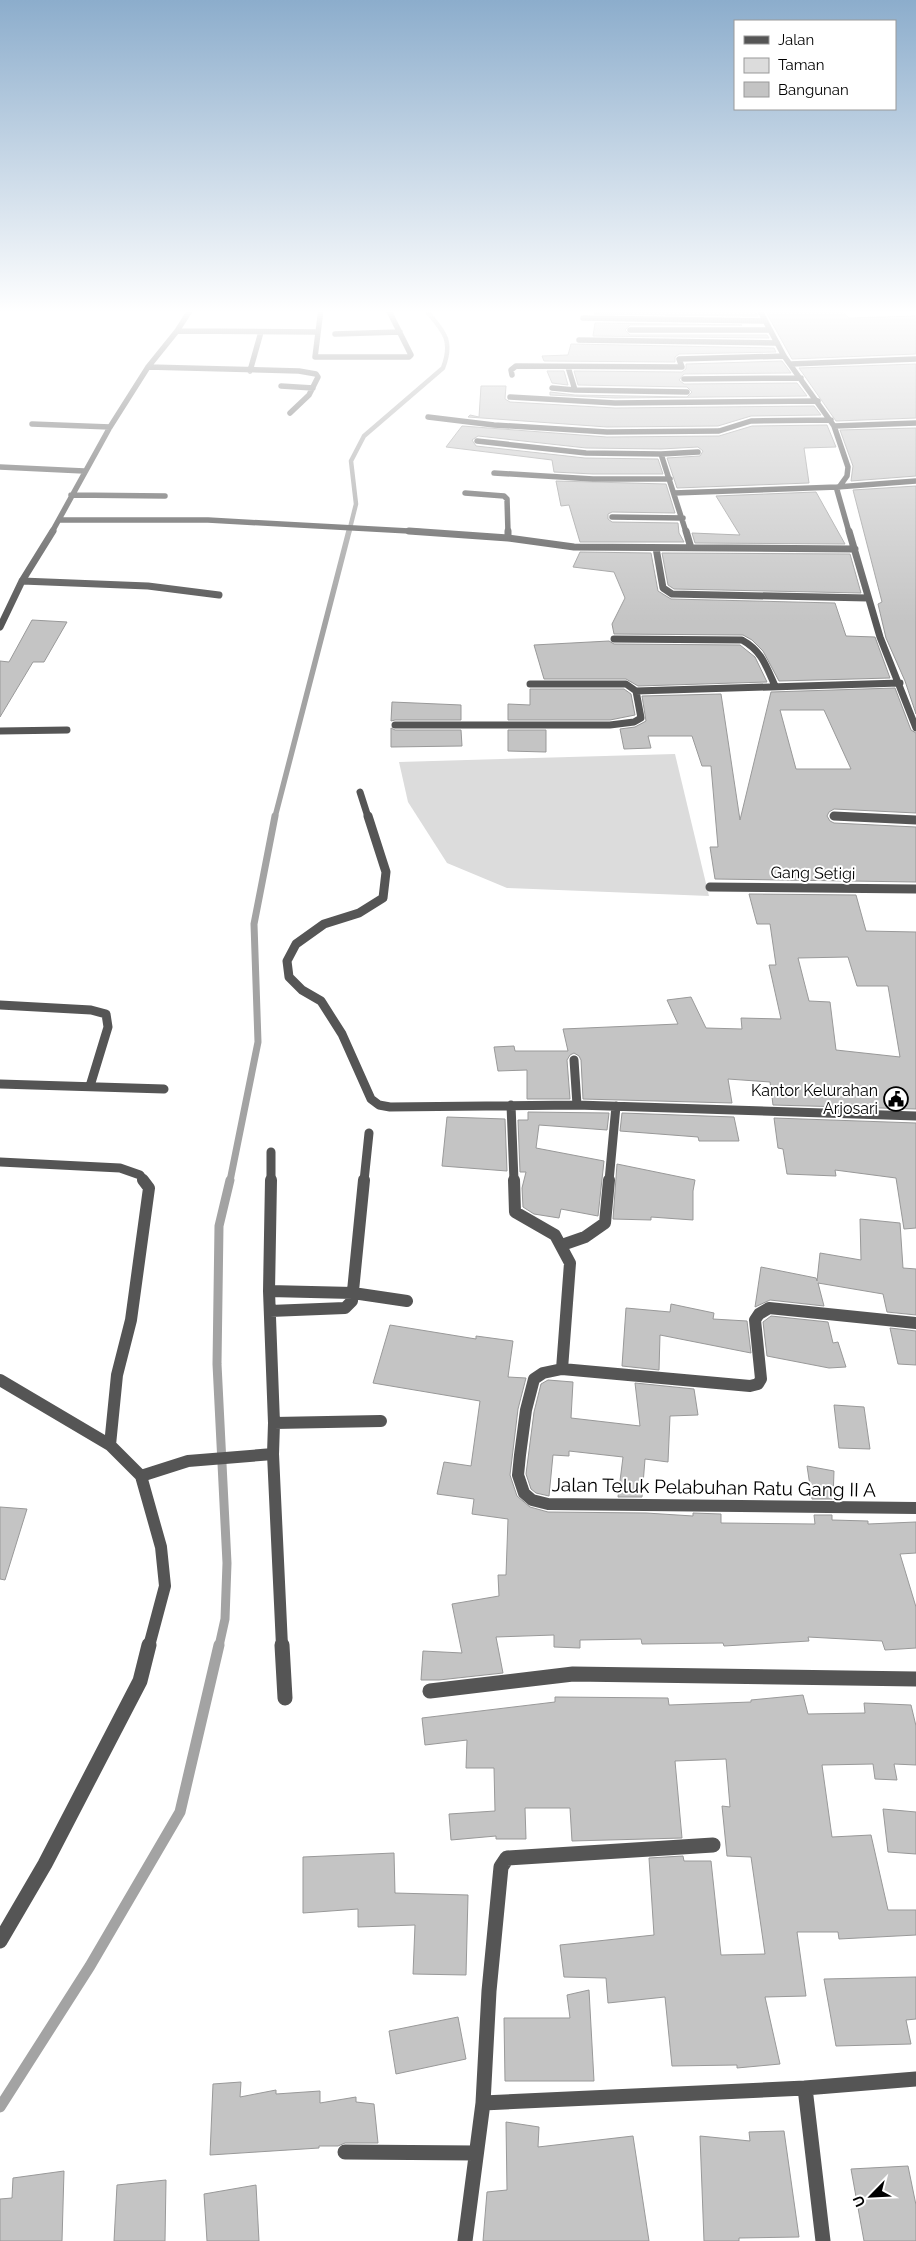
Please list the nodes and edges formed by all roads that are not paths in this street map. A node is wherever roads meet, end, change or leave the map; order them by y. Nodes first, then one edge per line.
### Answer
1 (118, 414) edge
2 (826, 414) edge
3 (428, 417) dead end
4 (832, 423) junction
5 (32, 424) dead end
6 (916, 424) edge
7 (110, 427) junction
8 (477, 441) dead end
9 (698, 452) dead end
10 (662, 454) junction
11 (0, 467) edge
12 (84, 471) junction
13 (494, 474) dead end
14 (670, 479) junction
15 (916, 481) edge
16 (837, 487) junction
17 (465, 493) dead end
18 (674, 493) junction
19 (71, 495) junction
20 (165, 496) dead end
21 (612, 517) dead end
22 (683, 518) junction
23 (60, 520) junction
24 (508, 538) junction
25 (656, 548) junction
26 (691, 548) junction
27 (854, 549) junction
28 (22, 581) junction
29 (219, 595) dead end
30 (868, 598) junction
31 (0, 627) edge
32 (614, 639) dead end
33 (900, 683) junction
34 (530, 684) dead end
35 (775, 686) junction
36 (636, 691) junction
37 (906, 701) junction
38 (916, 701) edge
39 (395, 726) dead end
40 (916, 728) edge
41 (67, 730) dead end
42 (0, 731) edge
43 (360, 792) dead end
44 (834, 816) dead end
45 (916, 820) edge
46 (710, 887) dead end
47 (916, 890) edge
48 (0, 1004) edge
49 (574, 1060) dead end
50 (0, 1084) edge
51 (90, 1086) junction
52 (164, 1089) dead end
53 (511, 1105) junction
54 (576, 1105) junction
55 (616, 1106) junction
56 (916, 1116) edge
57 (368, 1133) dead end
58 (271, 1152) dead end
59 (0, 1162) edge
60 (562, 1245) junction
61 (269, 1291) junction
62 (353, 1293) junction
63 (406, 1301) dead end
64 (270, 1311) junction
65 (916, 1323) edge
66 (562, 1369) junction
67 (0, 1380) edge
68 (381, 1421) dead end
69 (274, 1423) junction
70 (110, 1445) junction
71 (273, 1454) junction
72 (141, 1476) junction
73 (916, 1508) edge
74 (916, 1678) edge
75 (430, 1691) dead end
76 (285, 1698) dead end
77 (713, 1845) dead end
78 (0, 1941) edge
79 (916, 2079) edge
80 (805, 2088) junction
81 (483, 2103) junction
82 (345, 2152) dead end
83 (476, 2153) junction
84 (465, 2241) edge
85 (823, 2241) edge

1 - 7 street
2 - 4 street
3 - 4 street
4 - 6 street
4 - 16 street
5 - 7 street
7 - 12 street
8 - 10 street
9 - 10 street
10 - 14 street
11 - 12 street
12 - 19 street
13 - 14 street
14 - 18 street
15 - 16 street
16 - 18 street
16 - 27 street
17 - 24 street
18 - 22 street
19 - 20 street
19 - 23 street
21 - 22 street
22 - 26 street
23 - 24 street
23 - 28 street
24 - 25 street
25 - 26 street
25 - 30 street
26 - 27 street
27 - 30 street
28 - 29 street
28 - 31 street
30 - 33 street
32 - 35 street
33 - 35 street
33 - 37 street
34 - 36 street
35 - 36 street
36 - 39 street
37 - 38 street
37 - 40 street
41 - 42 street
43 - 53 street
44 - 45 street
46 - 47 street, Gang Setigi
48 - 51 street
49 - 54 street
50 - 51 street
51 - 52 street
53 - 54 street
53 - 60 street
54 - 55 street
55 - 56 street
55 - 60 street
57 - 62 street
58 - 61 street
59 - 70 street
60 - 66 street
61 - 62 street
61 - 64 street
62 - 63 street
62 - 64 street
64 - 69 street
65 - 66 street, Jalan Teluk Pelabuhan Ratu Gang II A
66 - 73 street, Jalan Teluk Pelabuhan Ratu Gang II A
67 - 70 street
68 - 69 street
69 - 71 street
70 - 72 street
71 - 72 street
71 - 76 street
72 - 78 street
74 - 75 street
77 - 81 street
79 - 80 street
80 - 81 street
80 - 85 street
81 - 83 street
82 - 83 street
83 - 84 street

